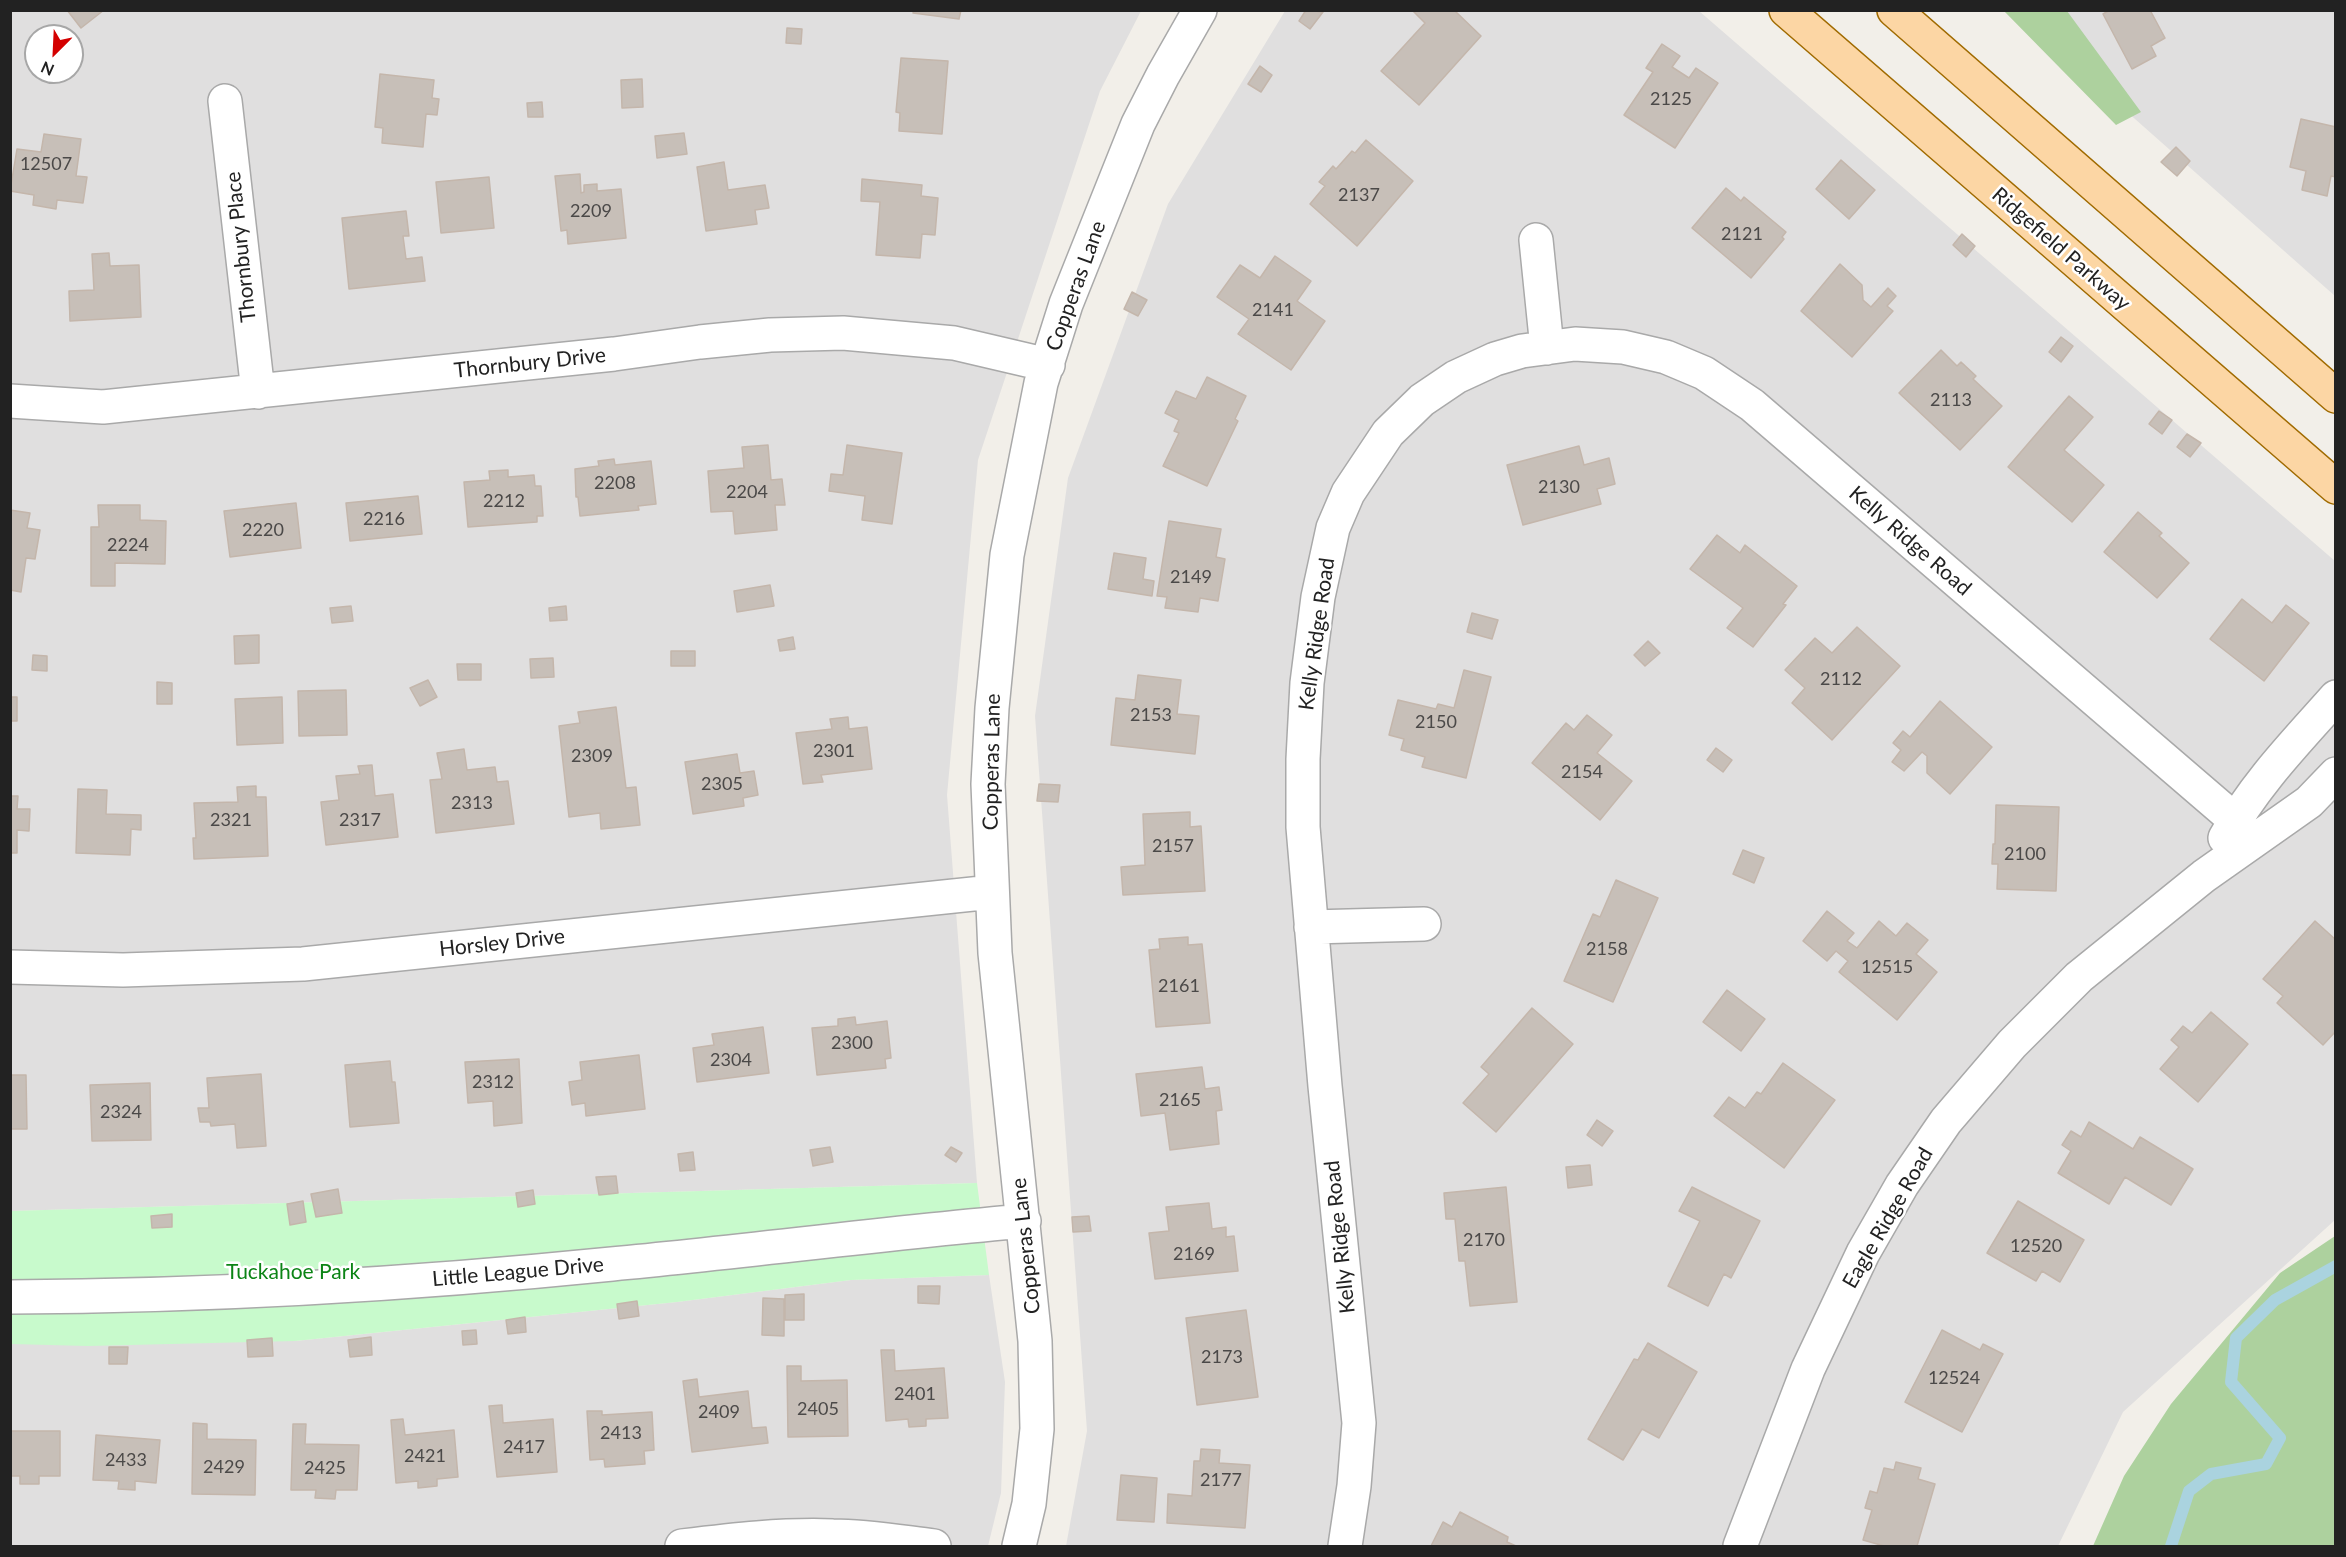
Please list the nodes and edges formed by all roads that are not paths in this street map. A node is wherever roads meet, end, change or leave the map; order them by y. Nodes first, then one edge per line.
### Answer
1 (1200, 10) edge
2 (1786, 10) edge
3 (1894, 10) edge
4 (225, 101) dead end
5 (1536, 240) dead end
6 (1547, 348) junction
7 (1048, 365) junction
8 (258, 392) junction
9 (2336, 396) edge
10 (10, 401) edge
11 (2336, 487) edge
12 (2336, 698) edge
13 (2336, 774) edge
14 (2235, 820) junction
15 (2204, 876) junction
16 (992, 892) junction
17 (1424, 924) dead end
18 (1311, 927) junction
19 (10, 967) edge
20 (1024, 1221) junction
21 (10, 1297) edge
22 (682, 1546) edge
23 (934, 1546) edge
24 (1019, 1546) edge
25 (1345, 1546) edge
26 (1740, 1546) edge

1 - 7 street, Copperas Lane
2 - 11 main road, Ridgefield Parkway
3 - 9 main road
4 - 8 street, Thornbury Place
5 - 6 street
6 - 14 street, Kelly Ridge Road
6 - 18 street, Kelly Ridge Road
7 - 8 street, Thornbury Drive
7 - 16 street, Copperas Lane
8 - 10 street, Thornbury Drive
12 - 14 street, Eagle Ridge Road
13 - 15 street, Eagle Ridge Road
14 - 15 street, Eagle Ridge Road
15 - 26 street, Eagle Ridge Road
16 - 19 street, Horsley Drive
16 - 20 street, Copperas Lane
17 - 18 street
18 - 25 street, Kelly Ridge Road
20 - 21 street, Little League Drive
20 - 24 street, Copperas Lane
22 - 23 street

